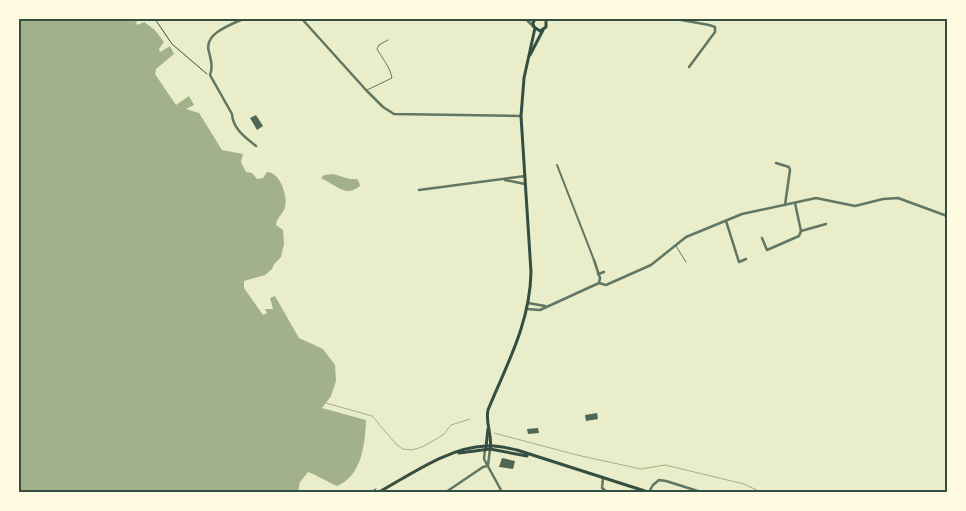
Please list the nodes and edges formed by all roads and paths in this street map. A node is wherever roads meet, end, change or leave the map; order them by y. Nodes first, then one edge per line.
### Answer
1 (155, 19) edge
2 (243, 19) edge
3 (302, 19) edge
4 (526, 19) edge
5 (535, 19) edge
6 (546, 19) edge
7 (676, 19) edge
8 (534, 27) junction
9 (543, 30) junction
10 (388, 40) dead end
11 (528, 60) junction
12 (689, 67) dead end
13 (210, 75) junction
14 (366, 90) junction
15 (521, 116) junction
16 (256, 146) dead end
17 (776, 163) dead end
18 (557, 165) dead end
19 (525, 176) junction
20 (503, 180) junction
21 (525, 184) junction
22 (419, 190) dead end
23 (794, 203) junction
24 (785, 205) junction
25 (947, 216) edge
26 (726, 221) junction
27 (826, 224) dead end
28 (801, 231) junction
29 (762, 238) dead end
30 (676, 245) junction
31 (746, 259) dead end
32 (594, 260) joint
33 (686, 262) dead end
34 (604, 272) dead end
35 (598, 274) junction
36 (599, 283) junction
37 (528, 303) junction
38 (546, 307) junction
39 (527, 309) junction
40 (488, 428) junction
41 (486, 447) junction
42 (491, 447) junction
43 (487, 466) junction
44 (603, 478) junction
45 (379, 492) edge
46 (446, 492) edge
47 (502, 492) edge
48 (607, 492) edge
49 (649, 492) edge
50 (701, 492) edge

1 - 13 path
2 - 13 street
3 - 14 street
4 - 8 street
5 - 8 main road
6 - 9 main road
7 - 12 street
8 - 9 main road
8 - 11 main road
9 - 11 main road
10 - 14 lane
11 - 15 main road
13 - 16 street
14 - 15 street
15 - 19 main road
17 - 24 street
18 - 32 street
19 - 20 street
19 - 21 main road
20 - 21 street
20 - 22 street
21 - 37 main road
23 - 24 street
23 - 25 street
23 - 28 street
24 - 26 street
26 - 30 street
26 - 31 street
27 - 28 street
28 - 29 street
30 - 33 lane
30 - 36 street
32 - 35 street
34 - 35 street
35 - 36 street
36 - 38 street
37 - 38 street
37 - 39 main road
38 - 39 street
39 - 40 main road
40 - 41 main road
40 - 42 main road
41 - 42 main road
41 - 43 street
41 - 45 main road
42 - 43 street
42 - 44 main road
43 - 46 street
43 - 47 street
44 - 48 street
44 - 49 main road
49 - 50 street

